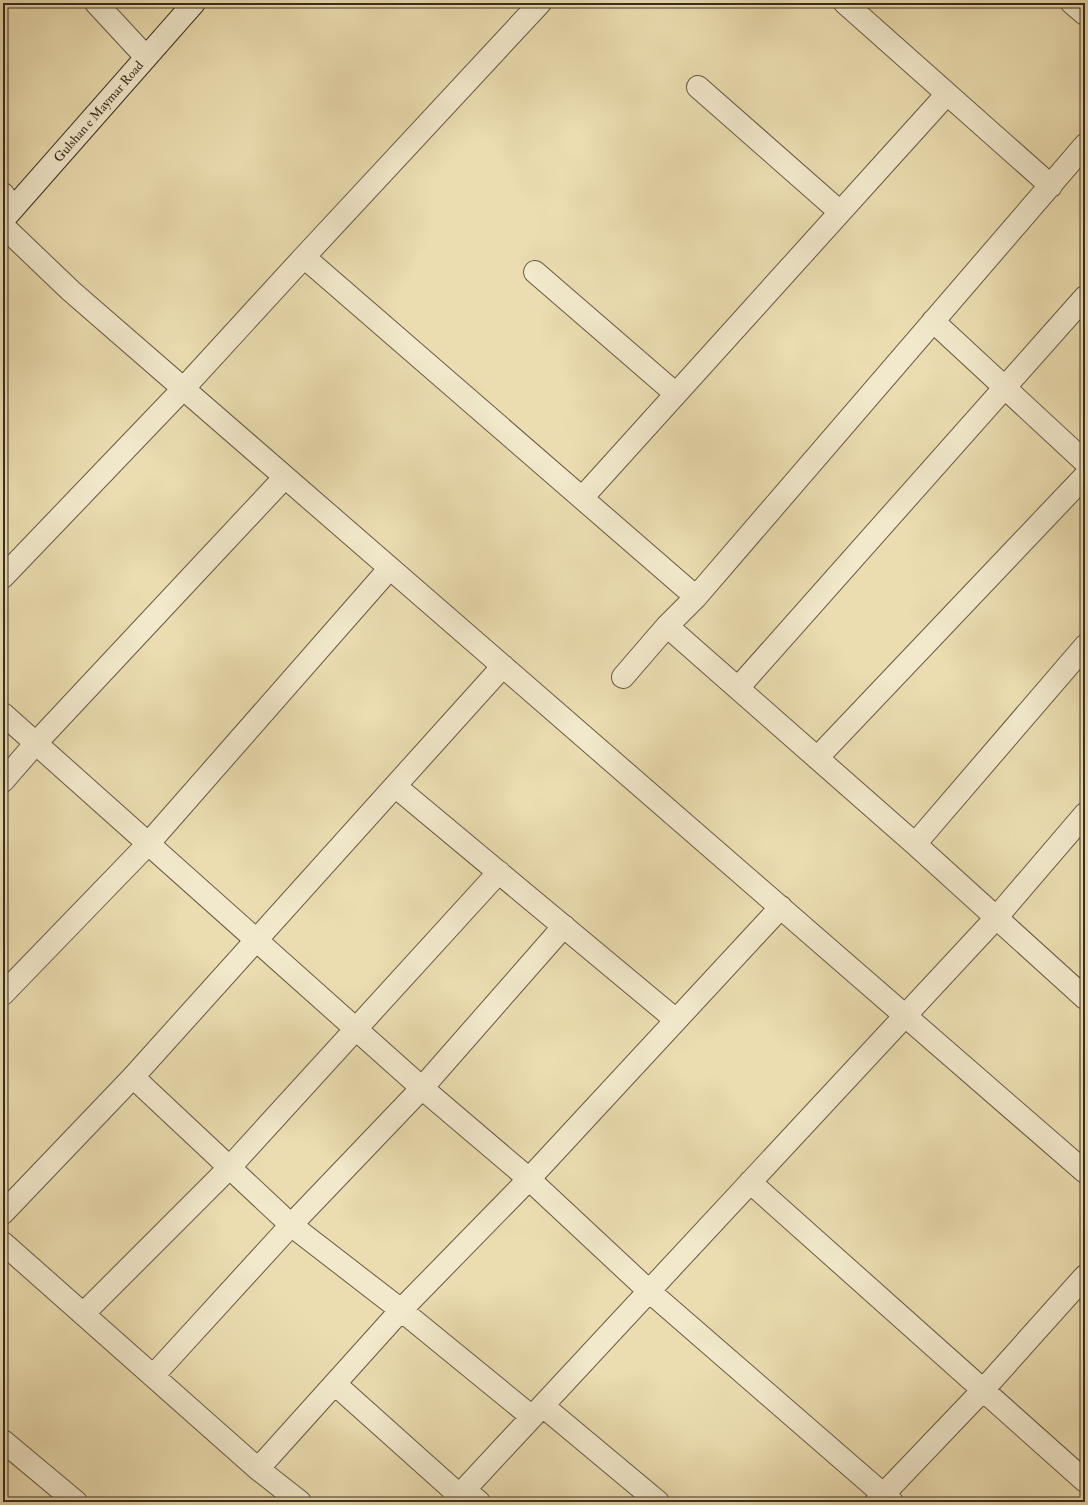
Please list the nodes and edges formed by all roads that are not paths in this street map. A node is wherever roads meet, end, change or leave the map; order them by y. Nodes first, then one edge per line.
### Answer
1 (96, 3) edge
2 (194, 3) edge
3 (540, 3) edge
4 (845, 3) edge
5 (1072, 3) edge
6 (1085, 14) edge
7 (146, 57) junction
8 (698, 87) dead end
9 (947, 94) junction
10 (1085, 145) edge
11 (1051, 186) junction
12 (6, 212) edge
13 (840, 212) junction
14 (304, 257) junction
15 (535, 272) dead end
16 (1084, 301) edge
17 (933, 322) junction
18 (1005, 388) junction
19 (183, 389) junction
20 (676, 394) junction
21 (1085, 462) edge
22 (1085, 476) edge
23 (285, 477) junction
24 (582, 498) junction
25 (390, 568) junction
26 (3, 577) edge
27 (696, 598) junction
28 (667, 626) junction
29 (1085, 646) edge
30 (502, 666) junction
31 (623, 677) dead end
32 (738, 688) junction
33 (3, 714) edge
34 (36, 744) junction
35 (817, 758) junction
36 (3, 781) edge
37 (395, 786) junction
38 (1085, 814) edge
39 (148, 844) junction
40 (916, 844) junction
41 (500, 872) junction
42 (781, 907) junction
43 (996, 918) junction
44 (564, 926) junction
45 (257, 940) junction
46 (3, 994) edge
47 (1085, 998) edge
48 (905, 1016) junction
49 (676, 1020) junction
50 (356, 1029) junction
51 (133, 1077) junction
52 (422, 1088) junction
53 (230, 1167) junction
54 (1085, 1172) edge
55 (529, 1179) junction
56 (750, 1182) junction
57 (3, 1213) edge
58 (291, 1226) junction
59 (3, 1243) edge
60 (1082, 1285) edge
61 (649, 1291) junction
62 (401, 1310) junction
63 (83, 1314) junction
64 (153, 1376) junction
65 (335, 1384) junction
66 (983, 1390) junction
67 (537, 1411) junction
68 (3, 1441) edge
69 (258, 1469) junction
70 (1085, 1481) edge
71 (464, 1497) edge
72 (884, 1499) edge
73 (70, 1500) edge
74 (300, 1502) edge
75 (658, 1502) edge

1 - 7 street
2 - 7 street, Gulshan e Maymar Road
3 - 14 street
4 - 9 street
5 - 6 street
7 - 12 street, Gulshan e Maymar Road
8 - 13 street
9 - 11 street
9 - 13 street
10 - 11 street
11 - 17 street
12 - 19 street
13 - 20 street
14 - 19 street
14 - 24 street
15 - 20 street
16 - 18 street
17 - 18 street
17 - 27 street
18 - 21 street
18 - 32 street
19 - 23 street
19 - 26 street
20 - 24 street
22 - 35 street
23 - 25 street
23 - 34 street
24 - 27 street
25 - 30 street
25 - 39 street
27 - 28 street
28 - 31 street
28 - 32 street
29 - 40 street
30 - 37 street
30 - 42 street
32 - 35 street
33 - 34 street
34 - 36 street
34 - 39 street
35 - 40 street
37 - 41 street
37 - 45 street
38 - 43 street
39 - 45 street
39 - 46 street
40 - 43 street
41 - 44 street
41 - 50 street
42 - 48 street
42 - 49 street
43 - 47 street
43 - 48 street
44 - 49 street
44 - 52 street
45 - 50 street
45 - 51 street
48 - 54 street
48 - 56 street
49 - 55 street
50 - 52 street
50 - 53 street
51 - 53 street
51 - 57 street
52 - 55 street
52 - 58 street
53 - 58 street
53 - 63 street
55 - 61 street
55 - 62 street
56 - 61 street
56 - 66 street
58 - 62 street
58 - 64 street
59 - 63 street
60 - 66 street
61 - 67 street
61 - 72 street
62 - 65 street
62 - 67 street
63 - 64 street
64 - 69 street
65 - 69 street
65 - 71 street
66 - 70 street
66 - 72 street
67 - 71 street
67 - 75 street
68 - 73 street
69 - 74 street

